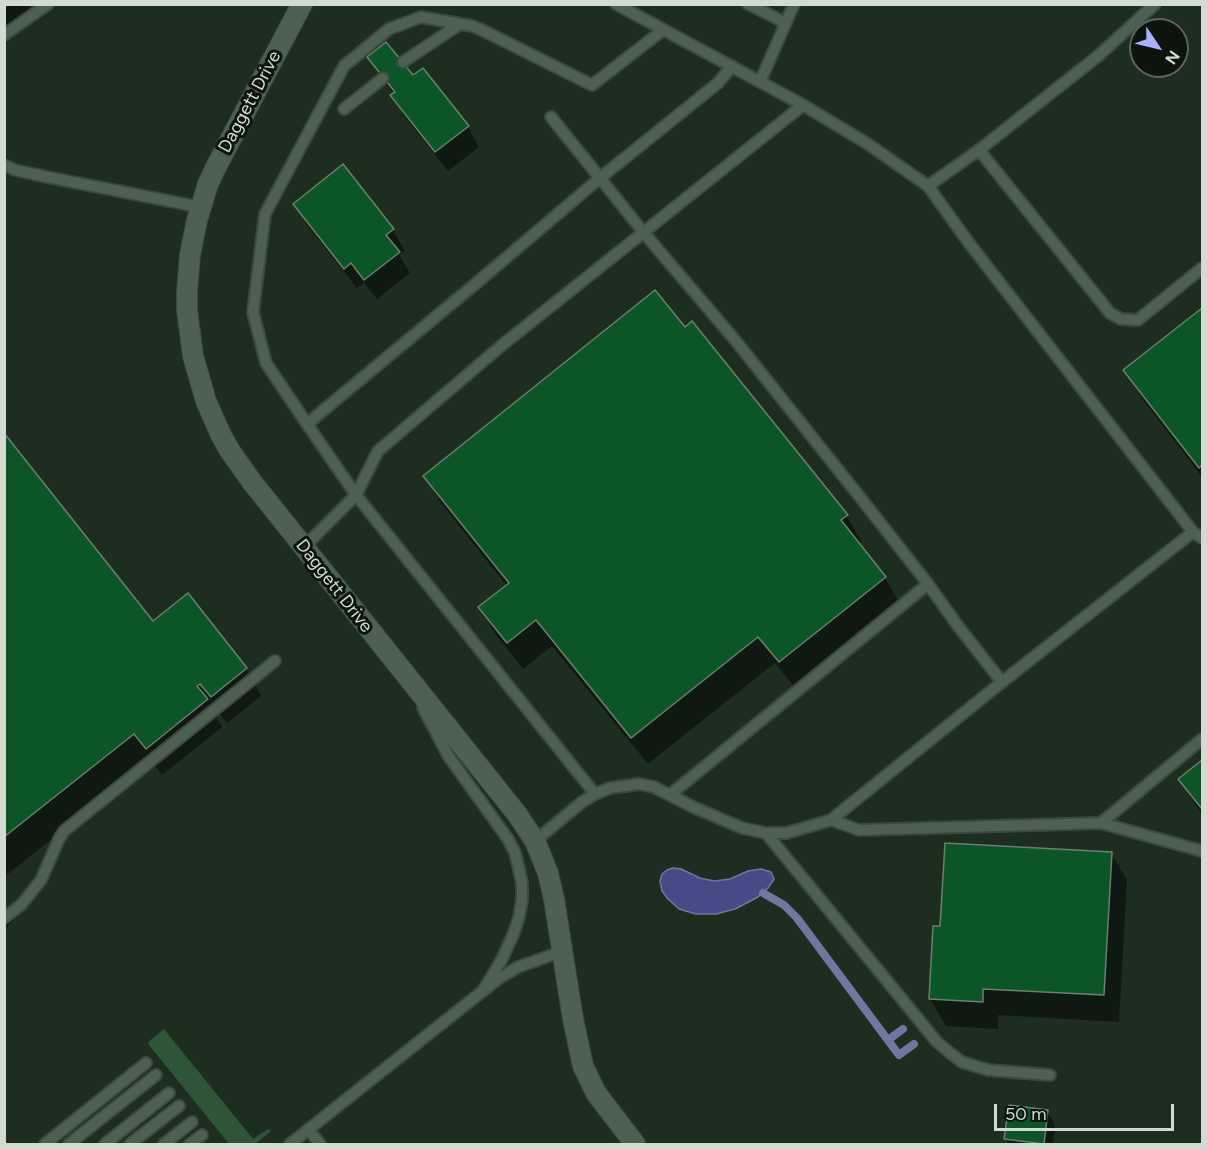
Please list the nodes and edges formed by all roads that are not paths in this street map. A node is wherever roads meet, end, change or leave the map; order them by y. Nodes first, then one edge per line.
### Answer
1 (48, 4) edge
2 (302, 4) edge
3 (616, 4) edge
4 (748, 4) edge
5 (794, 4) edge
6 (1155, 4) edge
7 (637, 9) edge
8 (786, 23) junction
9 (460, 24) junction
10 (663, 30) junction
11 (4, 35) edge
12 (402, 62) dead end
13 (732, 66) junction
14 (383, 78) dead end
15 (760, 81) junction
16 (803, 105) junction
17 (344, 109) dead end
18 (551, 117) dead end
19 (979, 150) junction
20 (4, 165) edge
21 (600, 178) junction
22 (928, 186) junction
23 (200, 207) junction
24 (644, 233) junction
25 (1203, 268) edge
26 (307, 424) junction
27 (356, 495) junction
28 (1198, 535) edge
29 (304, 547) junction
30 (928, 584) junction
31 (383, 647) junction
32 (275, 661) dead end
33 (1002, 682) junction
34 (1203, 739) edge
35 (595, 794) junction
36 (671, 794) junction
37 (831, 820) junction
38 (1101, 823) junction
39 (766, 833) junction
40 (535, 841) junction
41 (1203, 851) edge
42 (4, 918) edge
43 (563, 951) junction
44 (484, 989) junction
45 (146, 1063) dead end
46 (156, 1075) dead end
47 (1050, 1075) dead end
48 (169, 1093) dead end
49 (179, 1106) dead end
50 (192, 1122) dead end
51 (309, 1130) junction
52 (202, 1135) dead end
53 (45, 1144) edge
54 (69, 1144) edge
55 (105, 1144) edge
56 (130, 1144) edge
57 (164, 1144) edge
58 (190, 1144) edge
59 (290, 1144) edge
60 (320, 1144) edge
61 (634, 1144) edge

1 - 11 lane
2 - 23 street, Daggett Drive
3 - 7 lane
4 - 8 lane
5 - 8 lane
6 - 19 lane
7 - 10 lane
8 - 15 lane
9 - 10 lane
9 - 12 lane
9 - 26 lane
10 - 13 lane
13 - 15 lane
13 - 21 lane
14 - 17 lane
15 - 16 lane
16 - 22 lane
16 - 24 lane
18 - 21 lane
19 - 22 lane
19 - 25 lane
20 - 23 lane
21 - 24 lane
21 - 26 lane
22 - 28 lane
23 - 29 street, Daggett Drive
24 - 27 lane
24 - 30 lane
26 - 27 lane
27 - 29 lane
27 - 35 lane
28 - 33 lane
29 - 31 street, Daggett Drive
30 - 33 lane
30 - 36 lane
31 - 40 street, Daggett Drive
31 - 44 lane
32 - 42 lane
33 - 37 lane
34 - 38 lane
35 - 36 lane
35 - 40 lane
36 - 39 lane
37 - 38 lane
37 - 39 lane
38 - 41 lane
39 - 47 lane
40 - 43 street, Daggett Drive
43 - 44 lane
43 - 61 street, Daggett Drive
44 - 51 lane
45 - 53 lane
46 - 54 lane
48 - 55 lane
49 - 56 lane
50 - 57 lane
51 - 59 lane
51 - 60 lane
52 - 58 lane

